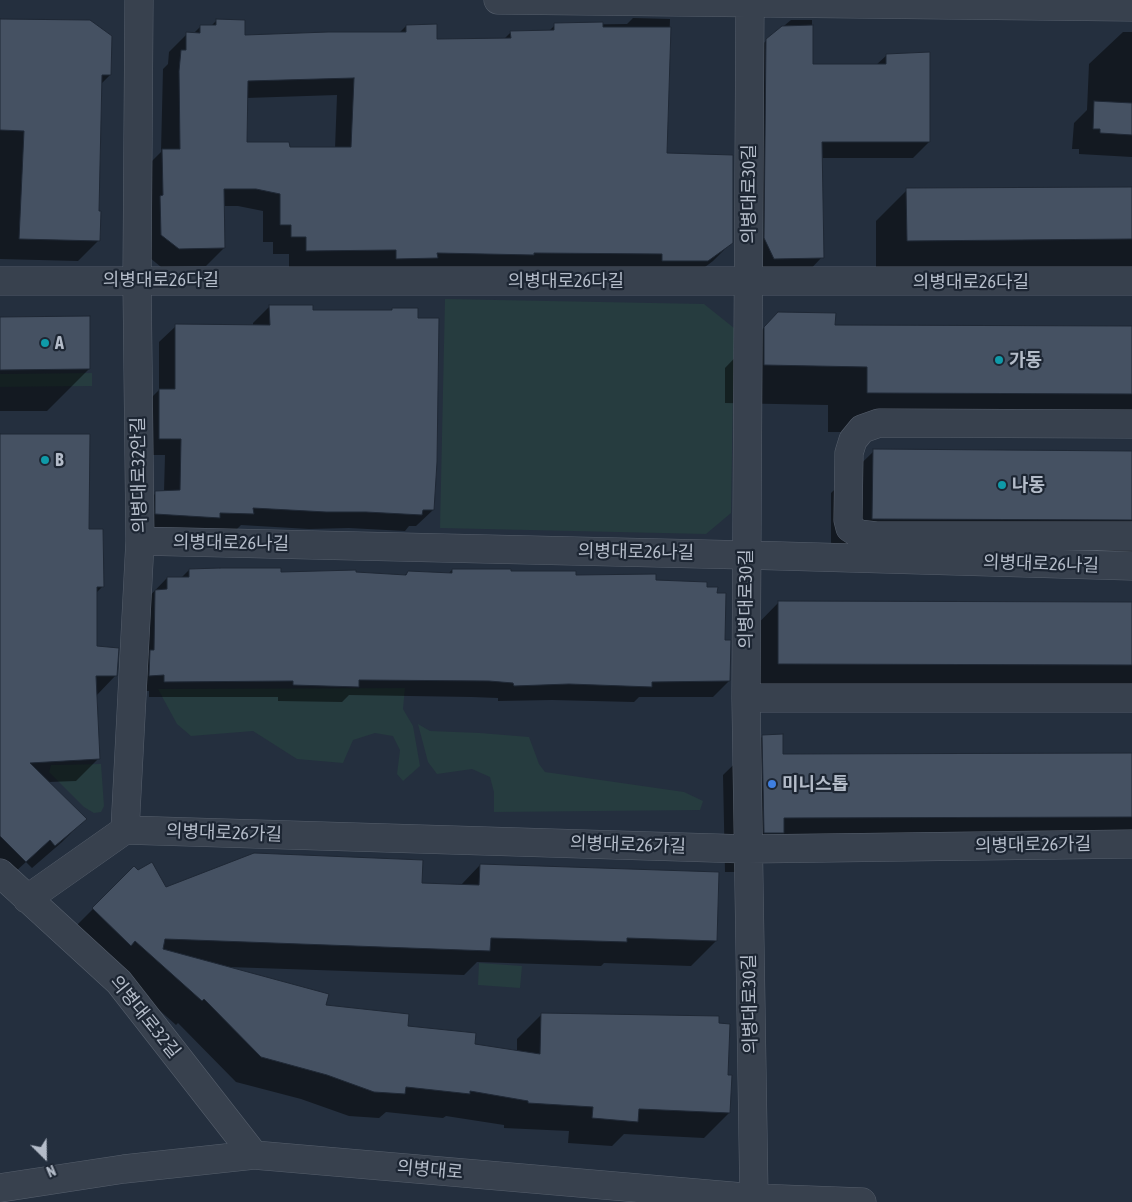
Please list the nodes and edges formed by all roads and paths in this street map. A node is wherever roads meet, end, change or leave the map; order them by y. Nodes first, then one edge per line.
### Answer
1 (139, 0) edge
2 (498, 0) edge
3 (750, 1) edge
4 (1132, 7) edge
5 (137, 280) junction
6 (0, 281) edge
7 (1132, 281) edge
8 (748, 282) junction
9 (1132, 424) edge
10 (1132, 536) edge
11 (140, 541) junction
12 (746, 554) junction
13 (1132, 566) edge
14 (746, 698) junction
15 (1132, 698) edge
16 (125, 830) junction
17 (1132, 844) edge
18 (747, 849) junction
19 (0, 873) edge
20 (27, 899) junction
21 (254, 1155) junction
22 (0, 1188) edge
23 (754, 1198) junction
24 (862, 1202) edge

1 - 5 street, 의병대로32안길
2 - 3 street
3 - 4 street
3 - 8 street, 의병대로30길
5 - 6 street, 의병대로26다길
5 - 8 street, 의병대로26다길
5 - 11 street, 의병대로32안길
7 - 8 street, 의병대로26다길
8 - 12 street, 의병대로30길
9 - 10 street
11 - 12 street, 의병대로26나길
11 - 16 street, 의병대로32안길
12 - 13 street, 의병대로26나길
12 - 14 street, 의병대로30길
14 - 15 street
14 - 18 street, 의병대로30길
16 - 18 street, 의병대로26가길
16 - 20 street
17 - 18 street, 의병대로26가길
18 - 23 street, 의병대로30길
19 - 20 street, 의병대로32길
20 - 21 street, 의병대로32길
21 - 22 street, 의병대로
21 - 23 street, 의병대로
23 - 24 street, 의병대로

